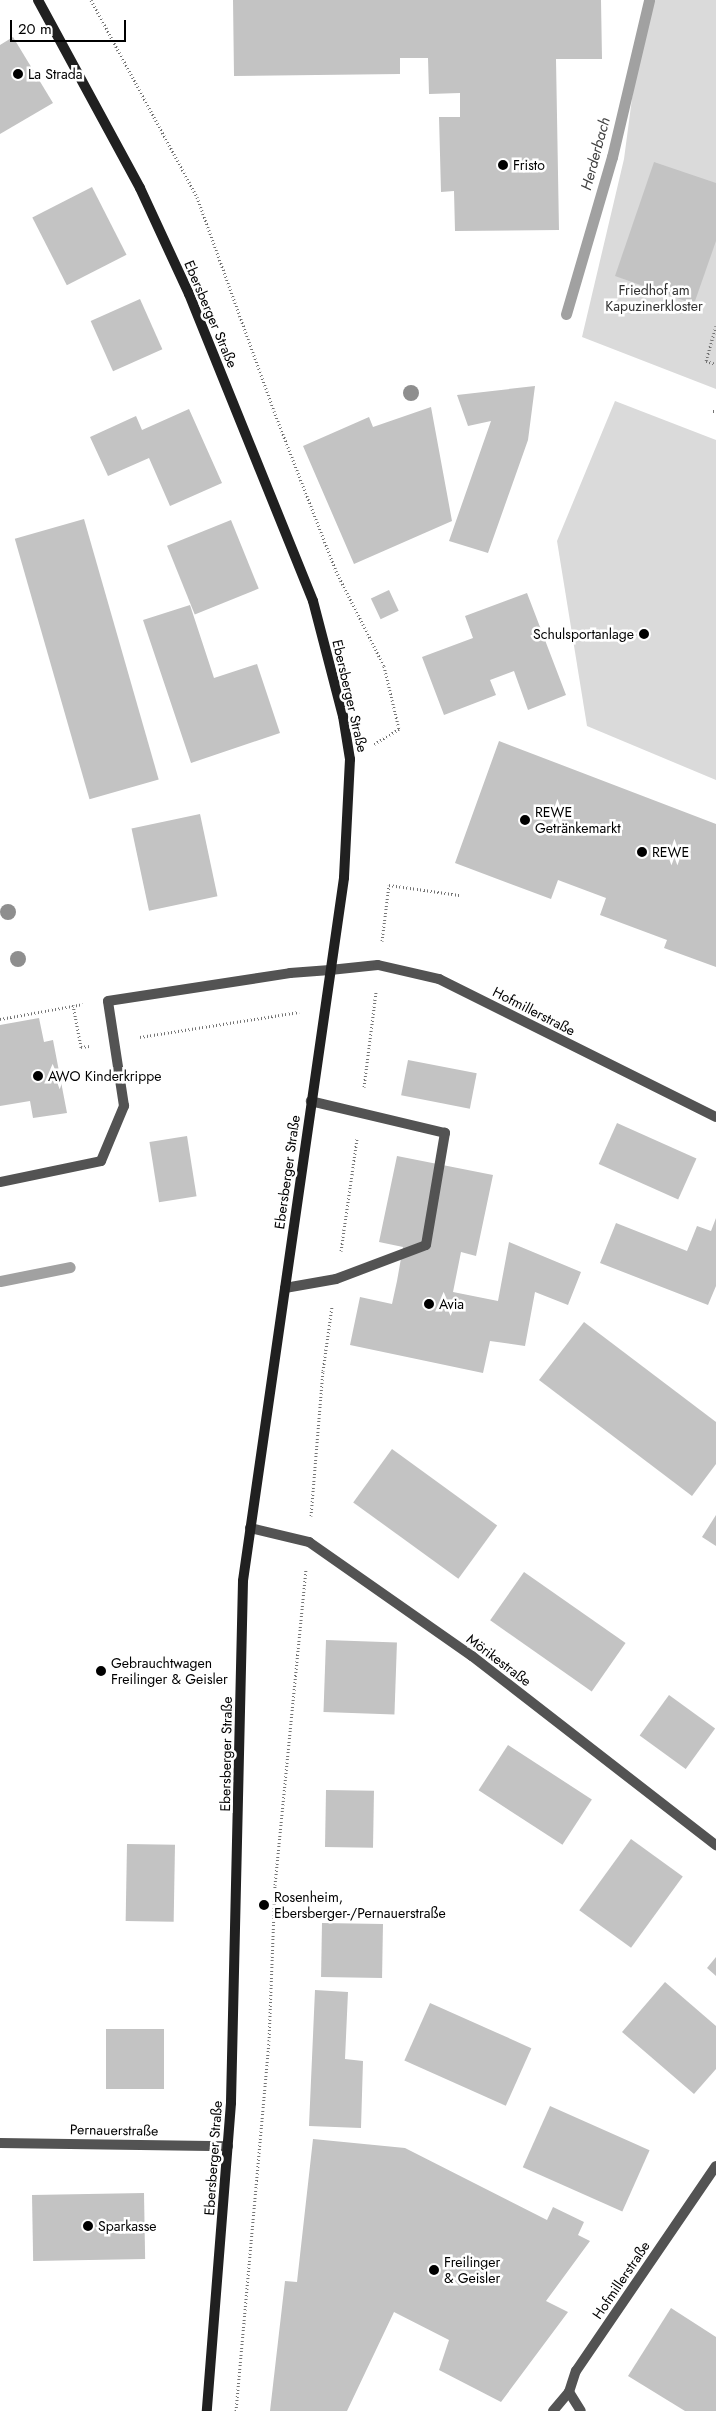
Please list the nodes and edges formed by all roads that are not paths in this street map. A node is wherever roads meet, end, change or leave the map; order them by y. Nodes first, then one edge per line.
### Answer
1 (38, 0) edge
2 (330, 970) junction
3 (311, 1101) junction
4 (716, 1117) edge
5 (0, 1182) edge
6 (285, 1288) junction
7 (250, 1528) junction
8 (716, 1845) edge
9 (0, 2143) edge
10 (228, 2146) junction
11 (716, 2166) edge
12 (568, 2392) junction
13 (207, 2411) edge
14 (553, 2411) edge
15 (581, 2411) edge

1 - 2 street, Ebersberger Straße
2 - 3 street, Ebersberger Straße
2 - 4 street, Hofmillerstraße
2 - 5 street, Hofmillerstraße
3 - 6 street, Ebersberger Straße
3 - 6 street
6 - 7 street, Ebersberger Straße
7 - 8 street, Mörikestraße
7 - 10 street, Ebersberger Straße
9 - 10 street, Pernauerstraße
10 - 13 street, Ebersberger Straße
11 - 12 street, Hofmillerstraße
12 - 14 street, Hofmillerstraße
12 - 15 street

